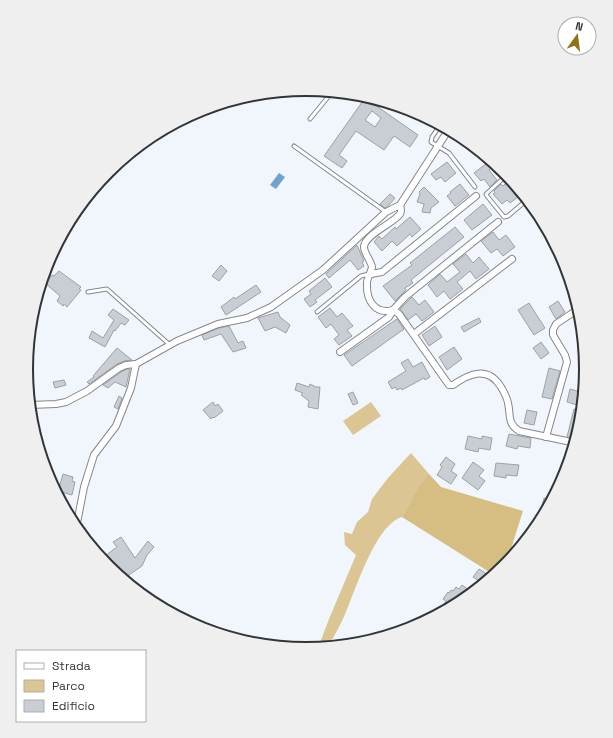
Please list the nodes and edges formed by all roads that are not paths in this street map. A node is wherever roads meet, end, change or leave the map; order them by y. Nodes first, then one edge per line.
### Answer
1 (328, 96) edge
2 (310, 119) dead end
3 (438, 129) edge
4 (446, 134) edge
5 (294, 146) dead end
6 (438, 146) junction
7 (503, 179) edge
8 (475, 187) dead end
9 (476, 196) dead end
10 (523, 203) edge
11 (400, 205) junction
12 (386, 212) junction
13 (498, 222) dead end
14 (512, 259) dead end
15 (371, 274) junction
16 (88, 292) dead end
17 (393, 310) junction
18 (317, 312) dead end
19 (574, 312) edge
20 (414, 334) junction
21 (170, 345) junction
22 (340, 352) dead end
23 (136, 364) junction
24 (35, 405) edge
25 (546, 437) junction
26 (570, 442) edge
27 (78, 519) edge

1 - 2 lane
3 - 6 lane
4 - 6 street
5 - 12 lane
6 - 8 lane
6 - 11 street
7 - 10 lane
9 - 15 street
11 - 12 street
11 - 15 street
12 - 21 street
13 - 17 street
14 - 20 street
15 - 17 street
15 - 18 lane
16 - 21 lane
17 - 20 street
17 - 22 street
19 - 25 street
20 - 25 street
21 - 23 street
23 - 24 street
23 - 27 street
25 - 26 street

